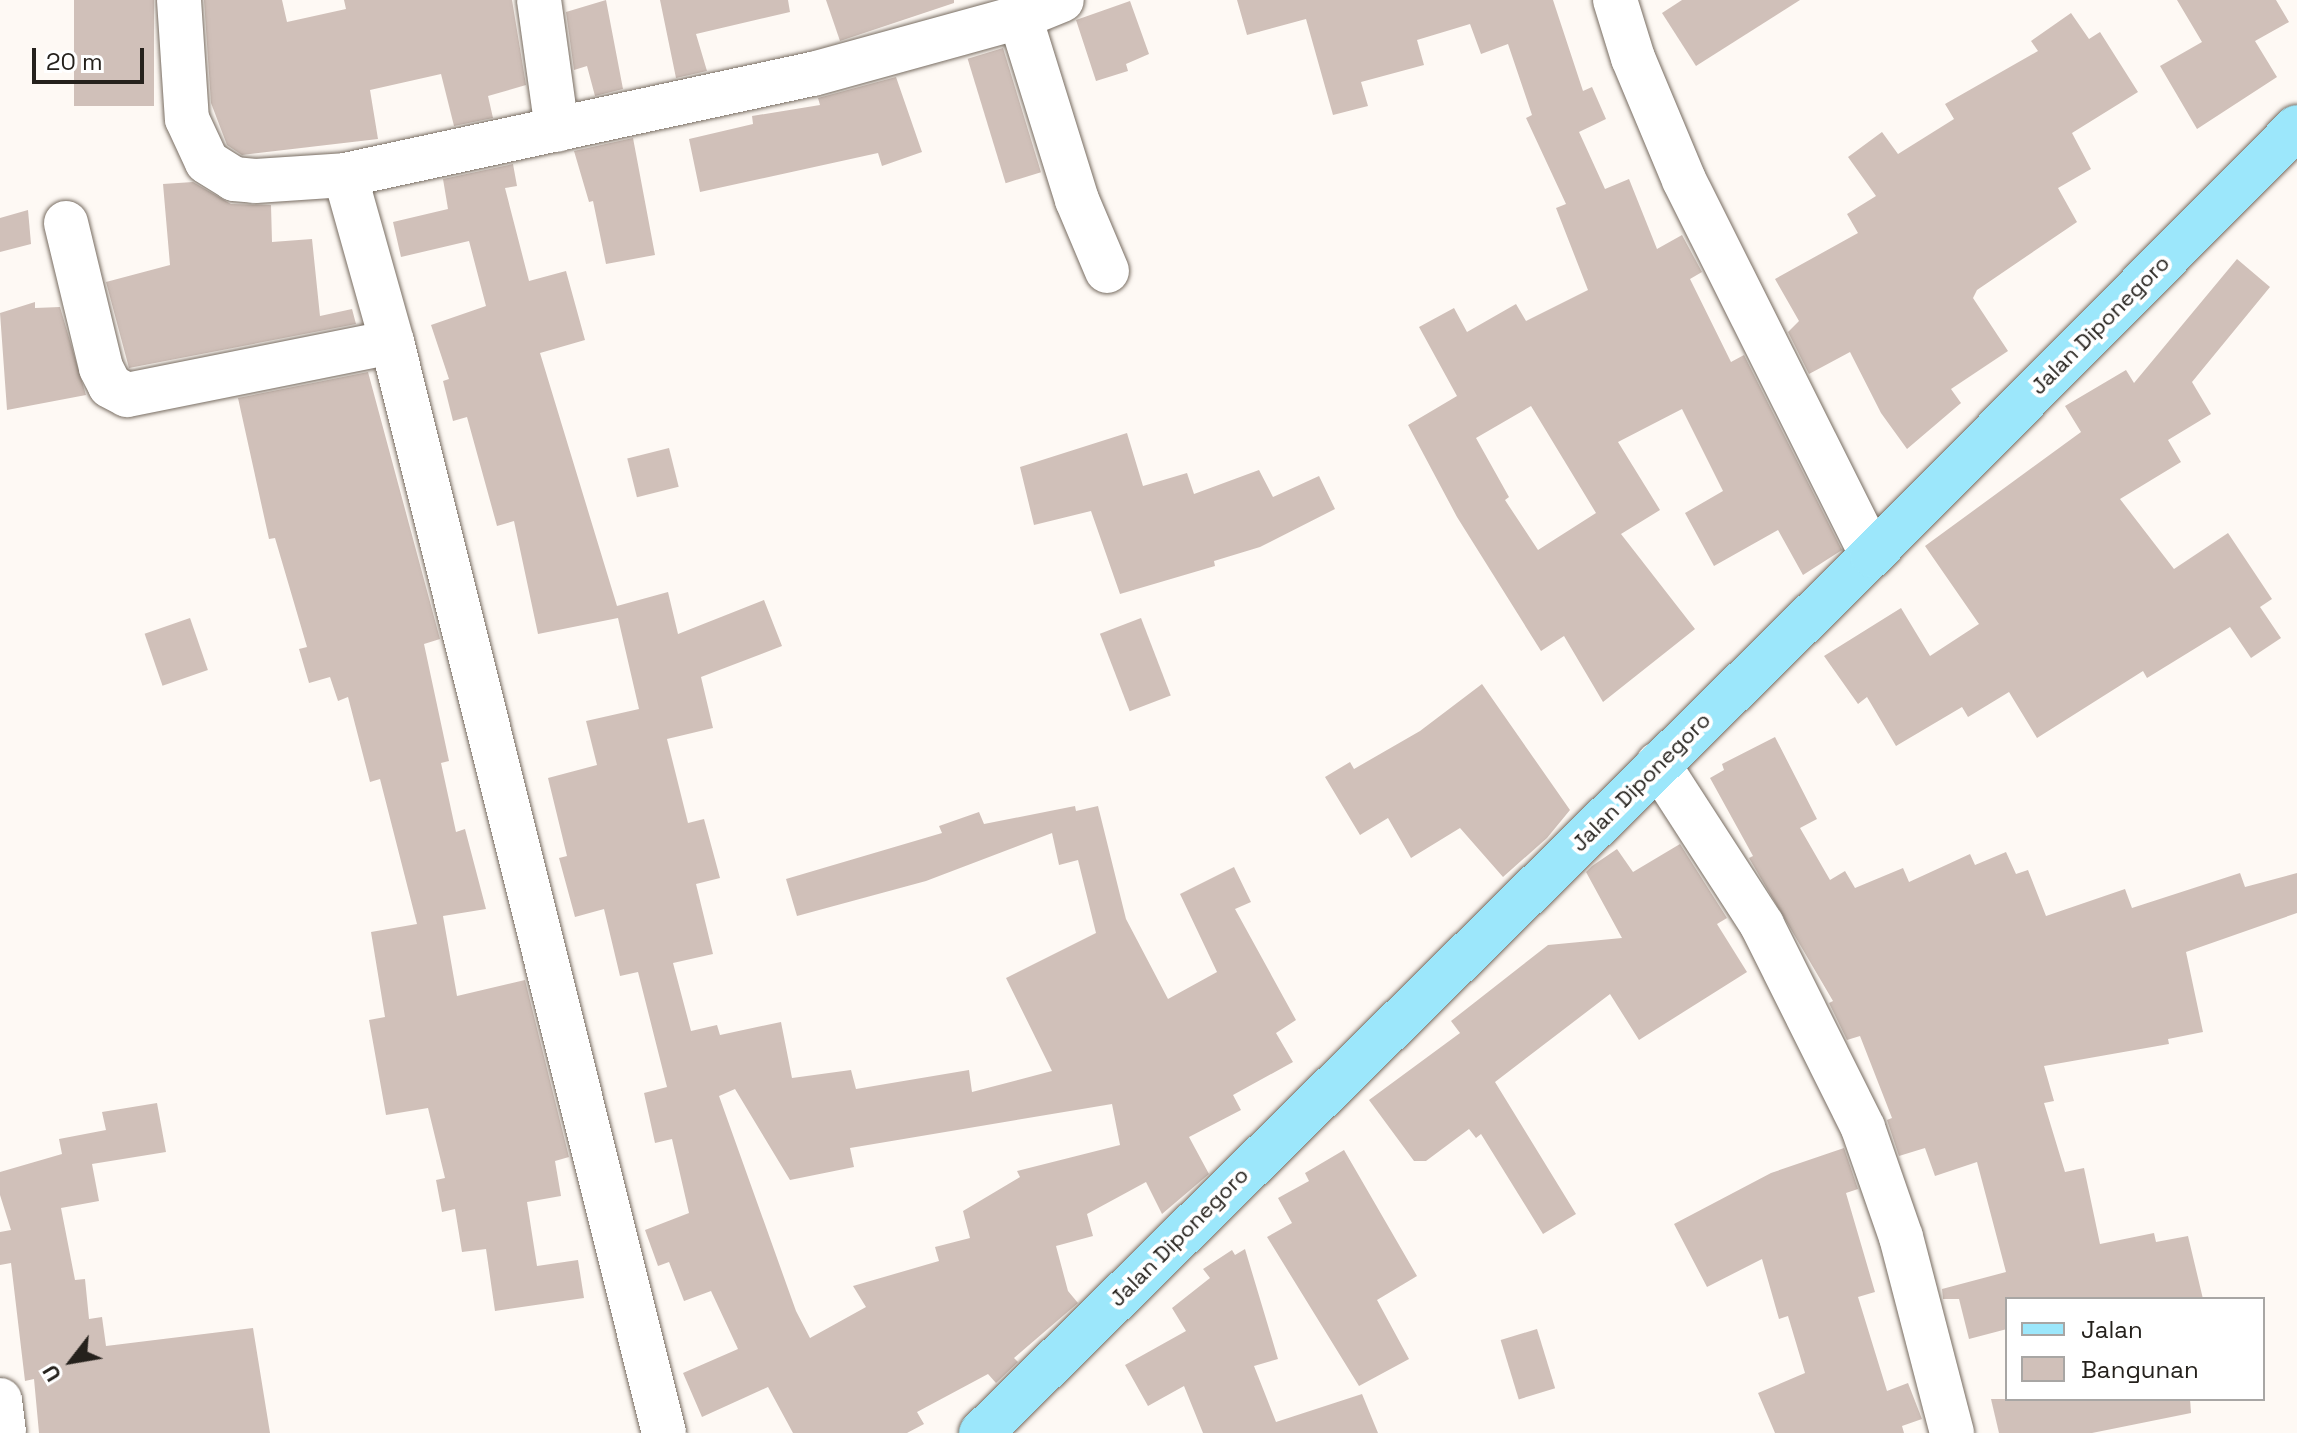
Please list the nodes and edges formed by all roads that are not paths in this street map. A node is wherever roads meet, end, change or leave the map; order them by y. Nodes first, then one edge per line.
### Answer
1 (179, 0) edge
2 (539, 0) edge
3 (1062, 0) edge
4 (1615, 0) edge
5 (1020, 17) junction
6 (2297, 127) edge
7 (557, 130) junction
8 (345, 175) junction
9 (66, 223) dead end
10 (1107, 271) dead end
11 (392, 342) junction
12 (1872, 555) junction
13 (1658, 764) junction
14 (0, 1400) edge
15 (4, 1433) edge
16 (664, 1433) edge
17 (981, 1433) edge
18 (1952, 1433) edge

1 - 8 street
2 - 7 street
3 - 5 street
4 - 12 street
5 - 7 street
5 - 10 street
6 - 12 main road, Jalan Diponegoro
7 - 8 street
8 - 11 street
9 - 11 street
11 - 16 street
12 - 13 main road, Jalan Diponegoro
13 - 17 main road, Jalan Diponegoro
13 - 18 street
14 - 15 street

